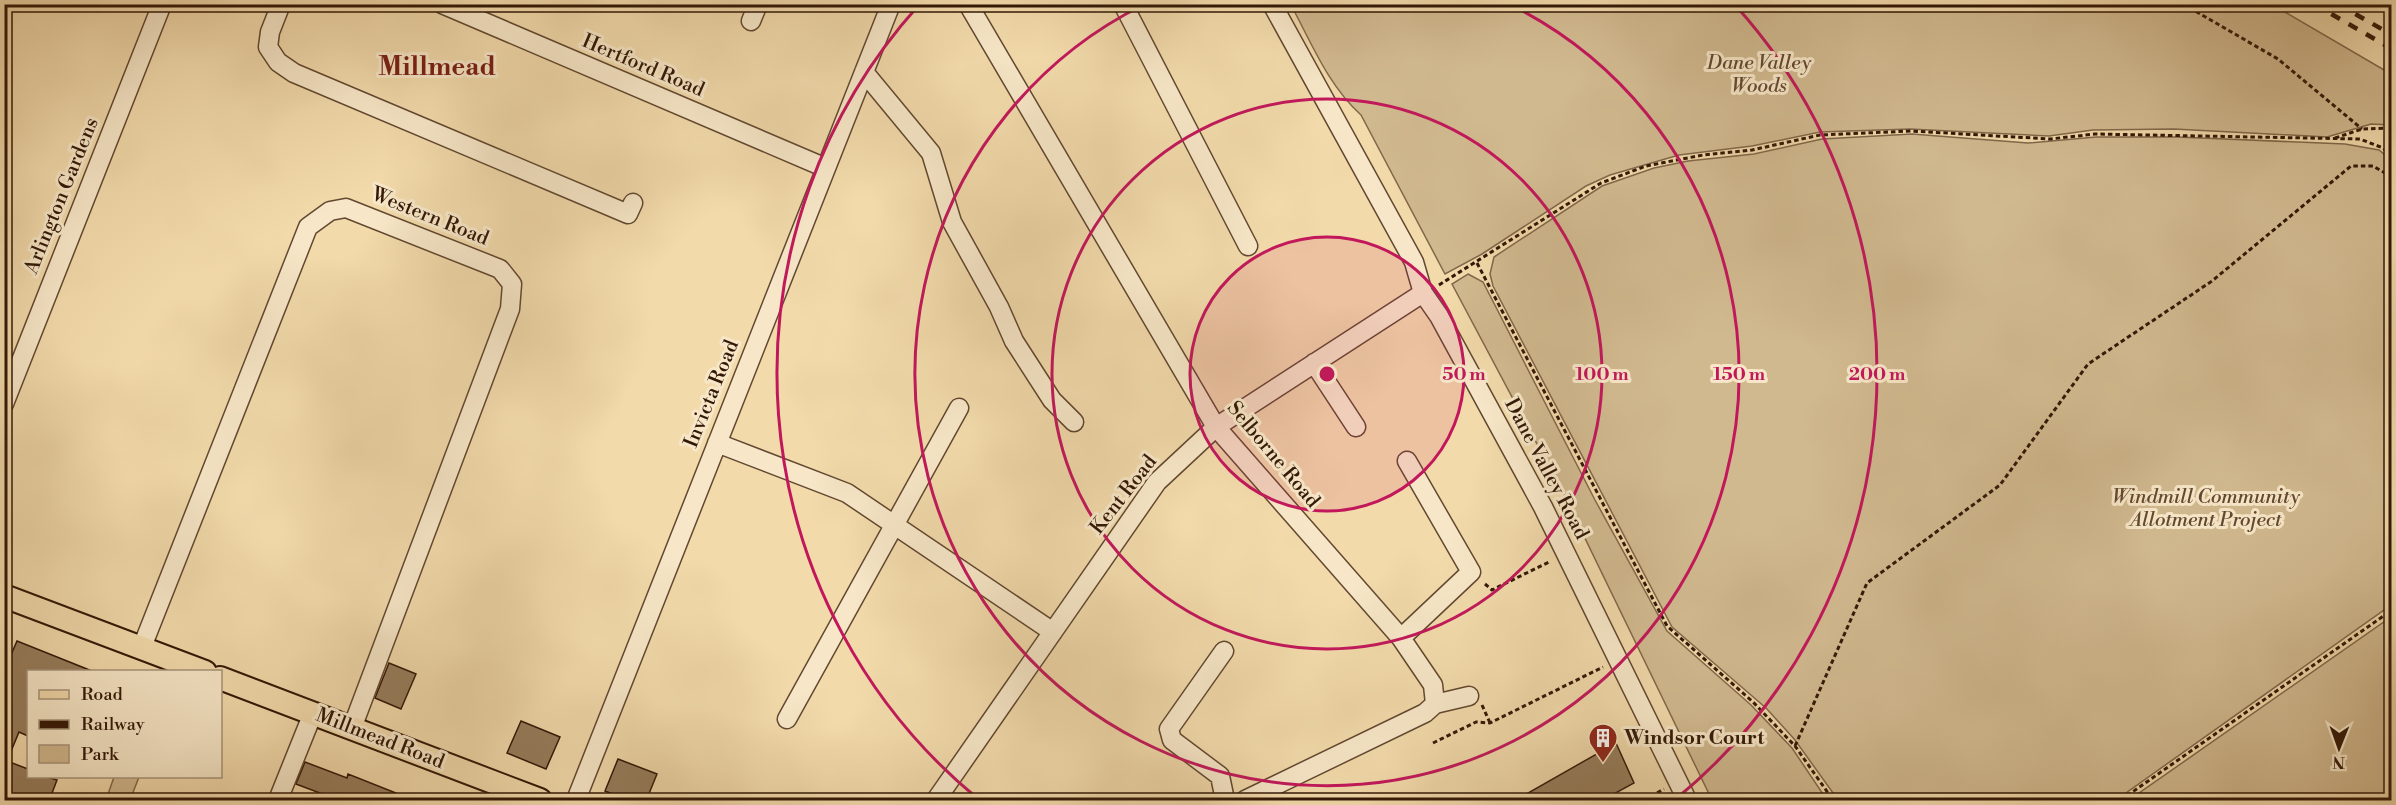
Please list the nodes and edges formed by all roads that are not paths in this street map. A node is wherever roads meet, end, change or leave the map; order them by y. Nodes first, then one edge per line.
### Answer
1 (162, 4) edge
2 (282, 4) edge
3 (442, 4) edge
4 (891, 4) edge
5 (968, 4) edge
6 (1123, 4) edge
7 (1272, 4) edge
8 (864, 72) junction
9 (826, 168) junction
10 (633, 203) dead end
11 (1248, 246) dead end
12 (1423, 293) junction
13 (1314, 363) junction
14 (4, 404) edge
15 (959, 408) dead end
16 (1074, 422) dead end
17 (1216, 427) junction
18 (1356, 427) dead end
19 (717, 443) junction
20 (1407, 461) dead end
21 (893, 525) junction
22 (4, 596) edge
23 (1053, 632) junction
24 (1401, 638) junction
25 (142, 647) junction
26 (1224, 651) dead end
27 (200, 670) edge
28 (222, 679) edge
29 (1468, 696) dead end
30 (1435, 704) junction
31 (313, 713) junction
32 (787, 719) dead end
33 (352, 728) junction
34 (278, 801) edge
35 (540, 801) edge
36 (576, 801) edge
37 (936, 801) edge
38 (1225, 801) edge
39 (1245, 801) edge
40 (1687, 801) edge

1 - 14 street, Arlington Gardens
2 - 10 street
3 - 9 street, Hertford Road
4 - 8 street, Invicta Road
5 - 17 street, Selborne Road
6 - 11 street
7 - 12 street, Dane Valley Road
8 - 9 street, Invicta Road
8 - 16 street
9 - 19 street, Invicta Road
12 - 13 street, Kent Road
12 - 40 street, Dane Valley Road
13 - 17 street, Kent Road
13 - 18 street
15 - 21 street
17 - 23 street, Kent Road
17 - 24 street, Selborne Road
19 - 21 street
19 - 36 street, Invicta Road
20 - 24 street
21 - 23 street
21 - 32 street
22 - 25 main road
23 - 37 street, Kent Road
24 - 30 street, Selborne Road
25 - 27 main road
25 - 33 street, Western Road
26 - 38 street
28 - 31 main road, Millmead Road
29 - 30 street
30 - 39 street
31 - 33 main road, Millmead Road
31 - 34 street
33 - 35 main road, Millmead Road

